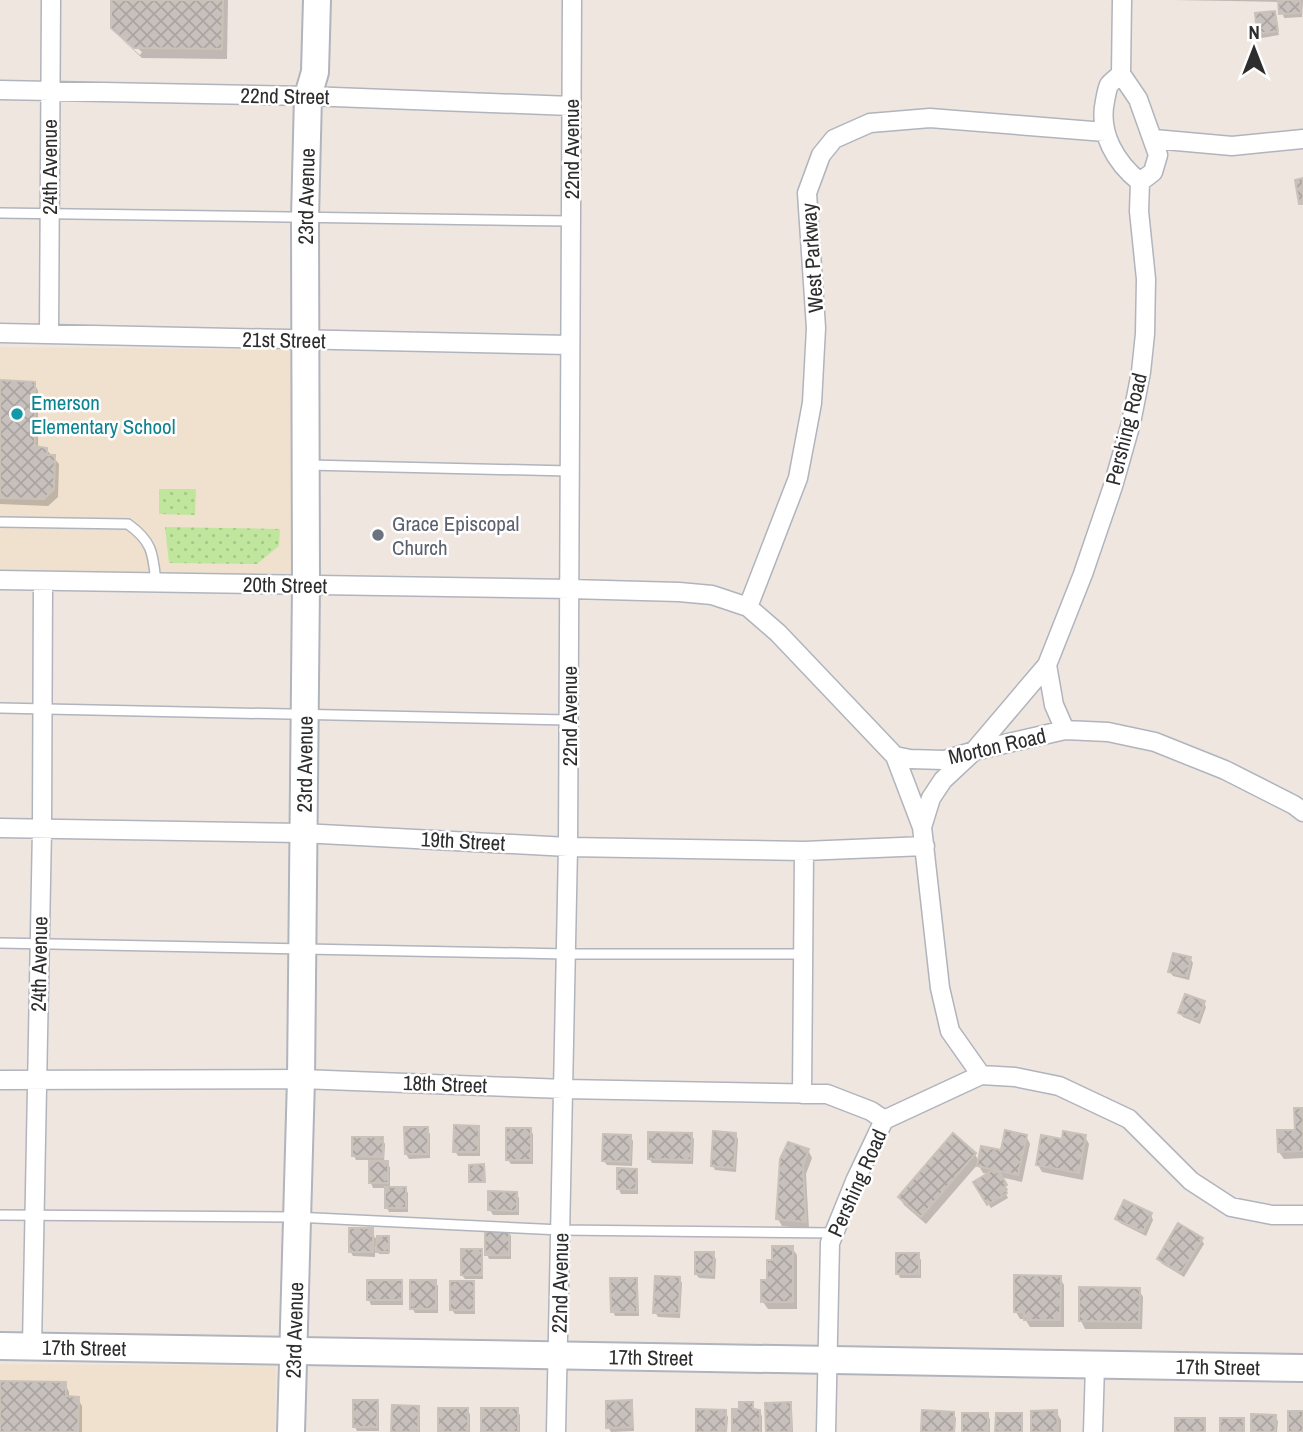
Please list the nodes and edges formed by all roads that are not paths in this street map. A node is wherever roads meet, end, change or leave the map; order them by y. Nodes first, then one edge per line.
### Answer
1 (51, 0) edge
2 (302, 0) edge
3 (317, 0) edge
4 (572, 0) edge
5 (1122, 0) edge
6 (1121, 74) junction
7 (0, 90) edge
8 (49, 91) junction
9 (308, 96) junction
10 (571, 106) junction
11 (1105, 132) junction
12 (1154, 139) junction
13 (1303, 139) edge
14 (1140, 183) junction
15 (0, 213) edge
16 (49, 214) junction
17 (305, 218) junction
18 (570, 221) junction
19 (0, 333) edge
20 (49, 334) junction
21 (306, 341) junction
22 (569, 345) junction
23 (306, 465) junction
24 (569, 471) junction
25 (0, 522) edge
26 (0, 580) edge
27 (43, 581) junction
28 (156, 583) junction
29 (306, 585) junction
30 (570, 589) junction
31 (748, 607) junction
32 (1047, 665) junction
33 (0, 708) edge
34 (42, 709) junction
35 (304, 713) junction
36 (568, 720) junction
37 (1065, 730) junction
38 (974, 751) junction
39 (895, 756) junction
40 (1303, 812) edge
41 (922, 827) junction
42 (0, 828) edge
43 (42, 829) junction
44 (302, 833) junction
45 (925, 846) junction
46 (568, 847) junction
47 (804, 850) junction
48 (0, 943) edge
49 (40, 943) junction
50 (301, 947) junction
51 (566, 954) junction
52 (802, 954) junction
53 (981, 1075) junction
54 (301, 1079) junction
55 (0, 1080) edge
56 (36, 1081) junction
57 (564, 1089) junction
58 (802, 1094) junction
59 (884, 1120) junction
60 (0, 1215) edge
61 (1303, 1215) edge
62 (33, 1216) junction
63 (295, 1217) junction
64 (561, 1230) junction
65 (834, 1233) junction
66 (0, 1346) edge
67 (32, 1346) junction
68 (293, 1352) junction
69 (558, 1355) junction
70 (828, 1360) junction
71 (1095, 1365) junction
72 (1303, 1368) edge
73 (291, 1432) edge
74 (556, 1432) edge
75 (826, 1432) edge
76 (1093, 1432) edge

1 - 8 street, 24th Avenue
2 - 9 main road, 23rd Avenue
3 - 9 main road, 23rd Avenue
4 - 10 street, 22nd Avenue
5 - 6 street
6 - 11 street
6 - 12 street
7 - 8 street, 22nd Street
8 - 9 street, 22nd Street
8 - 16 street, 24th Avenue
9 - 10 street, 22nd Street
9 - 17 main road, 23rd Avenue
10 - 18 street, 22nd Avenue
11 - 14 street
11 - 31 street, West Parkway
12 - 13 street
12 - 14 street
14 - 32 street, Pershing Road
15 - 16 lane
16 - 17 lane
16 - 20 street, 24th Avenue
17 - 18 lane
17 - 21 main road, 23rd Avenue
18 - 22 street, 22nd Avenue
19 - 20 street, 21st Street
20 - 21 street, 21st Street
21 - 22 street, 21st Street
21 - 23 main road, 23rd Avenue
22 - 24 street, 22nd Avenue
23 - 24 lane
23 - 29 main road, 23rd Avenue
24 - 30 street, 22nd Avenue
25 - 28 lane
26 - 27 street, 20th Street
27 - 28 street, 20th Street
27 - 34 street, 24th Avenue
28 - 29 street, 20th Street
29 - 30 street, 20th Street
29 - 35 main road, 23rd Avenue
30 - 31 street
30 - 36 street, 22nd Avenue
31 - 39 street
32 - 37 street
32 - 38 street, Pershing Road
33 - 34 lane
34 - 35 lane
34 - 43 street, 24th Avenue
35 - 36 lane
35 - 44 main road, 23rd Avenue
36 - 46 street, 22nd Avenue
37 - 38 street, Morton Road
37 - 40 street, Morton Road
38 - 39 street, Morton Road
38 - 41 street, Pershing Road
39 - 41 street, Pershing Road
41 - 45 street, Pershing Road
42 - 43 street, 19th Street
43 - 44 street, 19th Street
43 - 49 street, 24th Avenue
44 - 46 street, 19th Street
44 - 50 main road, 23rd Avenue
45 - 47 street, 19th Street
45 - 53 street, Pershing Road
46 - 47 street, 19th Street
46 - 51 street, 22nd Avenue
47 - 52 street
48 - 49 lane
49 - 50 lane
49 - 56 street, 24th Avenue
50 - 51 lane
50 - 54 main road, 23rd Avenue
51 - 52 lane
51 - 57 street, 22nd Avenue
52 - 58 street
53 - 59 street, Pershing Road
53 - 61 street
54 - 56 street, 18th Street
54 - 57 street, 18th Street
54 - 63 main road, 23rd Avenue
55 - 56 street, 18th Street
56 - 62 street, 24th Avenue
57 - 58 street, 18th Street
57 - 64 street, 22nd Avenue
58 - 59 street, 18th Street
59 - 65 street, Pershing Road
60 - 62 lane
62 - 63 lane
62 - 67 street, 24th Avenue
63 - 64 lane
63 - 68 main road, 23rd Avenue
64 - 65 lane
64 - 69 street, 22nd Avenue
65 - 70 street, Pershing Road
66 - 67 main road, 17th Street
67 - 68 main road, 17th Street
68 - 69 main road, 17th Street
68 - 73 main road, 23rd Avenue
69 - 70 main road, 17th Street
69 - 74 street, 22nd Avenue
70 - 71 main road, 17th Street
70 - 75 street, Pershing Road
71 - 72 main road, 17th Street
71 - 76 street

